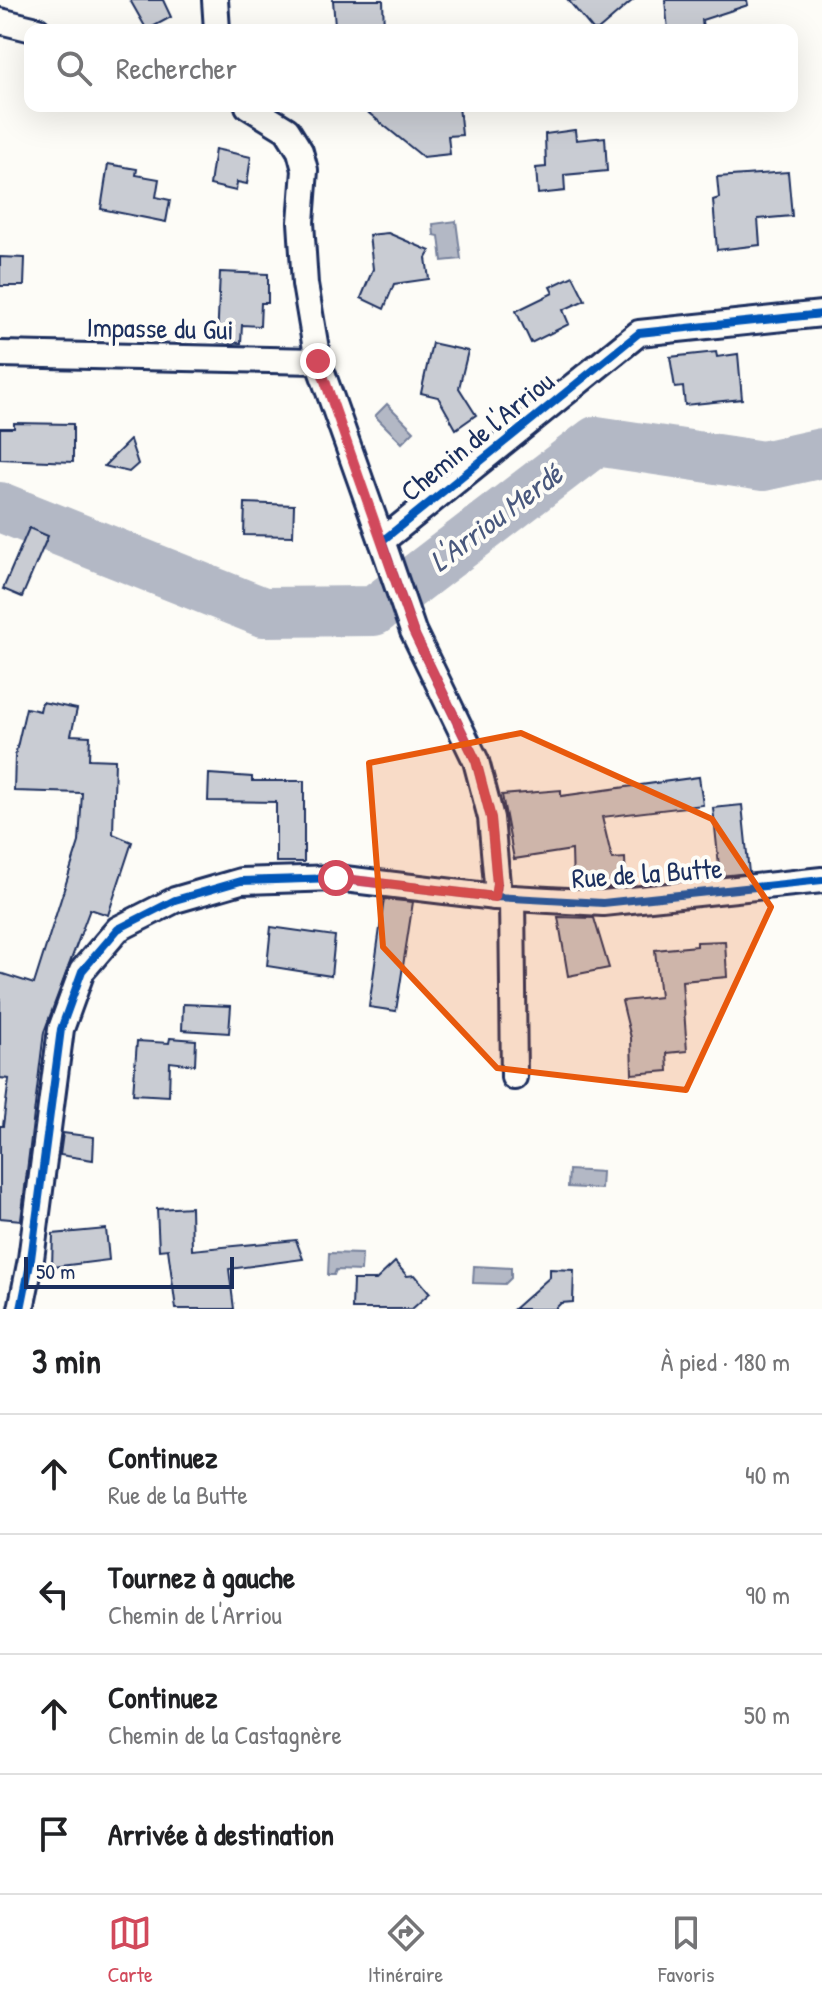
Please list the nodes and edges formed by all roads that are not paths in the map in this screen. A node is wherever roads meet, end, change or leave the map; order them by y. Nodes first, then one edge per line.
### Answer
1 (215, 0) edge
2 (0, 21) edge
3 (217, 24) edge
4 (24, 27) edge
5 (258, 112) edge
6 (822, 314) edge
7 (0, 354) edge
8 (318, 361) junction
9 (384, 546) junction
10 (822, 880) edge
11 (504, 897) junction
12 (514, 1077) dead end
13 (21, 1309) edge

1 - 3 street
2 - 4 street
5 - 8 street
6 - 9 street, Chemin de l'Arriou
7 - 8 street, Impasse du Gui
8 - 9 street
9 - 11 street
10 - 11 street, Rue de la Butte
11 - 12 street
11 - 13 street, Rue de la Butte

